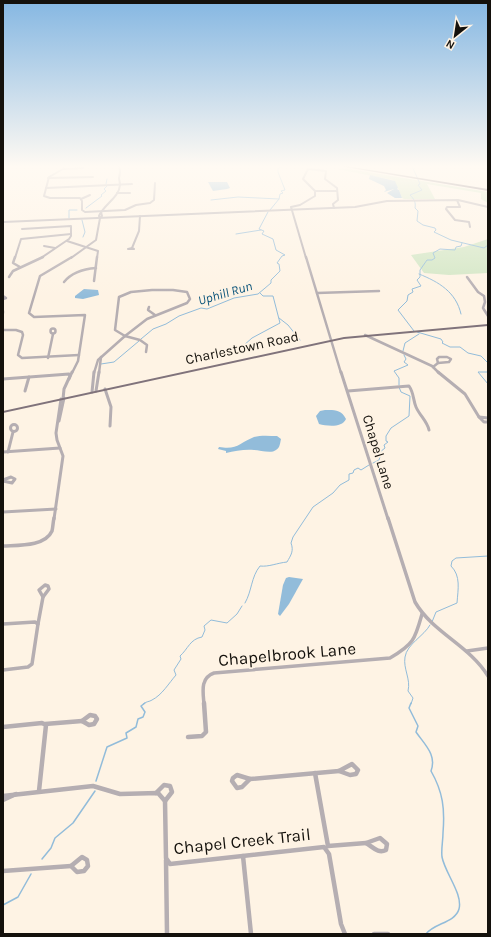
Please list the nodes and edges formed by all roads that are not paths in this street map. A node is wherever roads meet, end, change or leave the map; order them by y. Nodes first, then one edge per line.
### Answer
1 (292, 209) edge
2 (81, 210) edge
3 (103, 210) edge
4 (126, 210) edge
5 (276, 210) edge
6 (447, 210) edge
7 (101, 212) junction
8 (140, 216) junction
9 (100, 218) junction
10 (3, 222) edge
11 (470, 227) dead end
12 (22, 229) dead end
13 (72, 234) junction
14 (66, 241) junction
15 (44, 246) dead end
16 (86, 246) junction
17 (55, 248) junction
18 (132, 248) dead end
19 (20, 267) junction
20 (96, 268) junction
21 (9, 277) dead end
22 (467, 277) dead end
23 (94, 281) dead end
24 (64, 282) dead end
25 (379, 292) dead end
26 (317, 294) junction
27 (3, 296) edge
28 (3, 299) edge
29 (148, 307) dead end
30 (57, 312) dead end
31 (56, 315) junction
32 (155, 315) junction
33 (488, 316) edge
34 (488, 325) edge
35 (3, 330) edge
36 (53, 334) dead end
37 (365, 335) junction
38 (126, 336) junction
39 (332, 340) junction
40 (146, 352) dead end
41 (79, 355) junction
42 (48, 358) junction
43 (438, 363) junction
44 (433, 367) junction
45 (28, 377) junction
46 (3, 379) edge
47 (69, 379) junction
48 (105, 389) junction
49 (25, 391) dead end
50 (348, 391) junction
51 (94, 392) junction
52 (62, 399) junction
53 (3, 412) edge
54 (479, 417) junction
55 (488, 418) edge
56 (488, 422) edge
57 (110, 426) dead end
58 (429, 430) dead end
59 (13, 432) dead end
60 (60, 448) junction
61 (3, 452) edge
62 (8, 452) junction
63 (56, 509) junction
64 (3, 512) edge
65 (3, 546) edge
66 (43, 597) dead end
67 (422, 614) junction
68 (3, 624) edge
69 (38, 624) junction
70 (488, 648) edge
71 (467, 651) junction
72 (3, 670) edge
73 (488, 676) edge
74 (82, 721) dead end
75 (45, 724) junction
76 (3, 727) edge
77 (188, 738) dead end
78 (339, 770) dead end
79 (315, 773) junction
80 (250, 779) dead end
81 (39, 791) junction
82 (156, 793) junction
83 (18, 794) junction
84 (3, 796) edge
85 (3, 800) edge
86 (165, 801) junction
87 (366, 843) dead end
88 (328, 846) junction
89 (321, 847) junction
90 (243, 856) junction
91 (166, 858) junction
92 (71, 866) dead end
93 (3, 871) edge
94 (344, 933) edge
95 (167, 934) edge
96 (250, 934) edge
97 (374, 934) edge
98 (388, 934) edge

1 - 26 street, Chapel Lane
2 - 7 street
3 - 7 street
4 - 7 street
5 - 8 street
6 - 11 street
7 - 9 street
8 - 9 street
8 - 18 street
9 - 10 street
9 - 16 street
12 - 13 street
13 - 14 street
13 - 19 street
14 - 16 street
14 - 17 street
15 - 17 street
16 - 20 street
16 - 31 street
17 - 19 street
19 - 21 street
20 - 23 street
20 - 24 street
22 - 33 street
25 - 26 street
26 - 39 street, Chapel Lane
27 - 28 street
29 - 32 street
30 - 31 street
31 - 41 street
32 - 38 street
32 - 38 street
34 - 37 main road, Charlestown Road
35 - 42 street
36 - 42 street
37 - 39 main road, Charlestown Road
37 - 44 street
38 - 40 street
38 - 51 street
39 - 48 main road, Charlestown Road
39 - 50 street, Chapel Lane
41 - 42 street
41 - 47 street
43 - 43 street
43 - 44 street
44 - 54 street
45 - 46 street
45 - 47 street
45 - 49 street
47 - 52 street
48 - 51 main road, Charlestown Road
48 - 57 street
50 - 58 street
50 - 67 street, Chapel Lane
51 - 52 main road, Charlestown Road
52 - 53 main road, Charlestown Road
52 - 60 street
54 - 55 street
54 - 56 street
59 - 62 street
60 - 62 street
60 - 63 street
61 - 62 street
63 - 64 street
63 - 65 street
66 - 69 street
67 - 71 street, Chapel Lane
67 - 77 street, Chapelbrook Lane
68 - 69 street
69 - 72 street
70 - 71 street
71 - 73 street, Chapel Lane
74 - 75 street
75 - 76 street
75 - 81 street
78 - 79 street
79 - 80 street
79 - 88 street
81 - 82 street
81 - 83 street
82 - 86 street
82 - 86 street, Chapel Creek Trail
83 - 84 street
83 - 85 street
86 - 91 street, Chapel Creek Trail
87 - 88 street
88 - 89 street
89 - 90 street, Chapel Creek Trail
89 - 94 street, Chapel Creek Trail
90 - 91 street, Chapel Creek Trail
90 - 96 street
91 - 95 street
92 - 93 street
97 - 98 street

